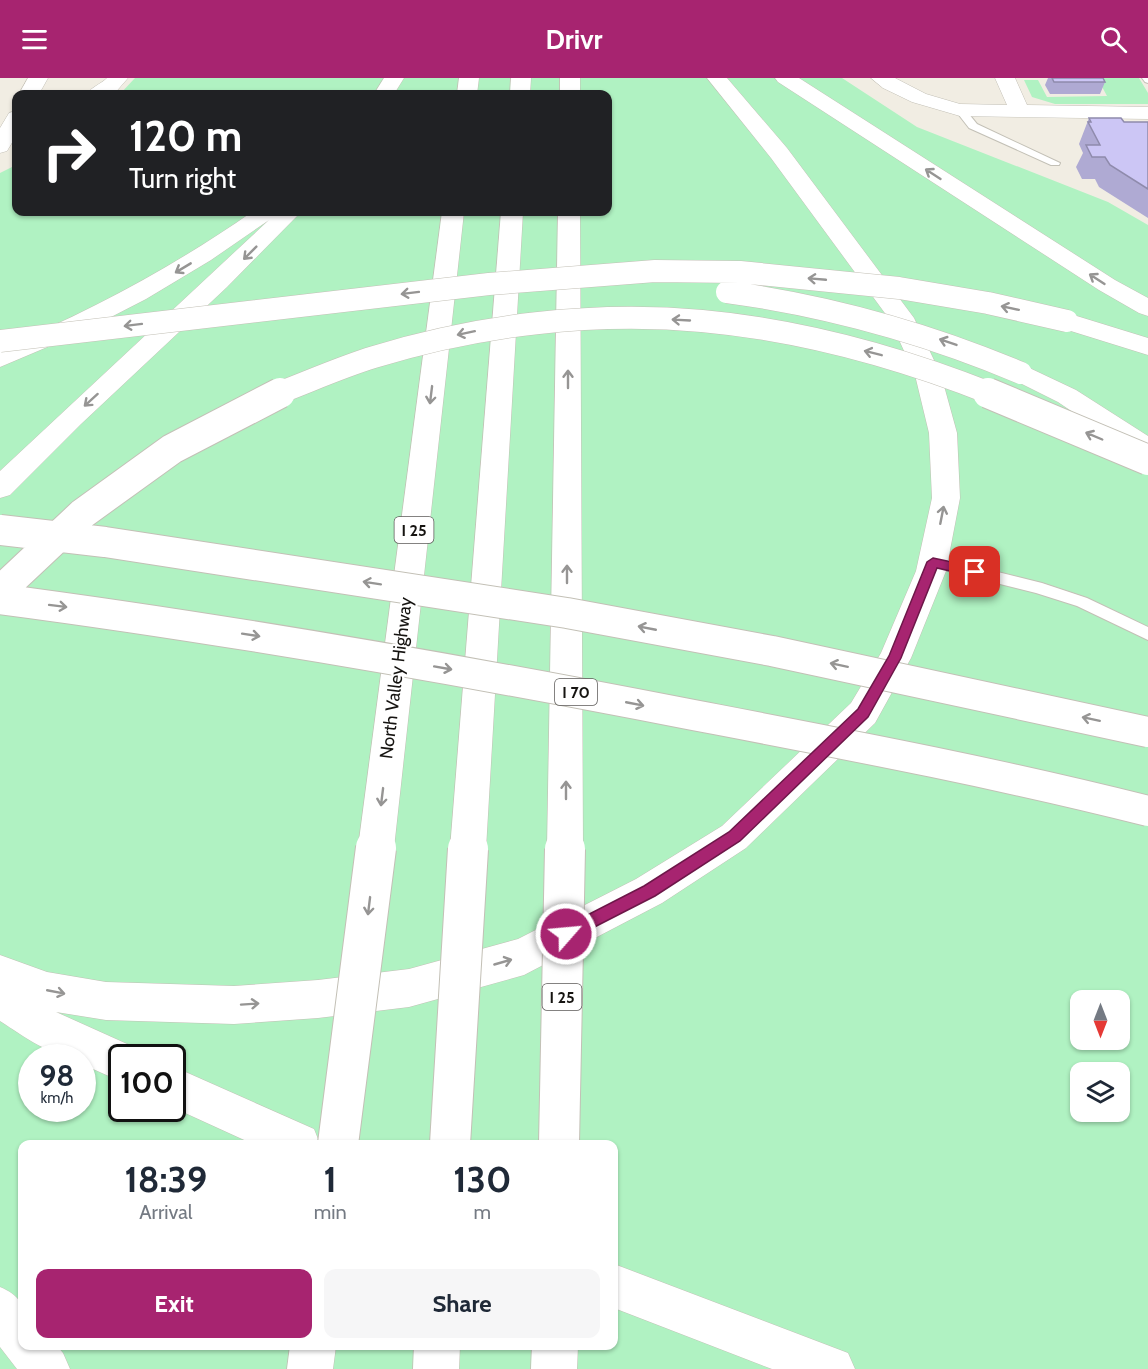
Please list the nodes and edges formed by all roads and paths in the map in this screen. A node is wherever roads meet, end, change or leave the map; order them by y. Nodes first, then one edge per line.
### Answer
1 (118, 78) edge
2 (717, 78) edge
3 (784, 78) edge
4 (881, 78) edge
5 (1005, 78) edge
6 (107, 90) edge
7 (960, 110) junction
8 (1020, 112) junction
9 (1148, 113) edge
10 (12, 124) edge
11 (0, 147) edge
12 (1055, 163) dead end
13 (260, 216) edge
14 (287, 216) edge
15 (453, 216) edge
16 (512, 216) edge
17 (569, 216) edge
18 (489, 284) junction
19 (1148, 308) edge
20 (0, 341) edge
21 (1148, 347) edge
22 (0, 359) edge
23 (1148, 449) edge
24 (1148, 460) edge
25 (0, 488) edge
26 (0, 530) edge
27 (933, 562) junction
28 (0, 591) edge
29 (0, 599) edge
30 (1148, 634) edge
31 (1148, 732) edge
32 (1148, 811) edge
33 (0, 974) edge
34 (0, 999) edge
35 (108, 1056) edge
36 (186, 1092) edge
37 (290, 1140) edge
38 (339, 1140) edge
39 (450, 1140) edge
40 (559, 1140) edge
41 (618, 1288) edge
42 (0, 1310) edge
43 (18, 1333) edge
44 (31, 1350) edge
45 (312, 1350) edge
46 (437, 1350) edge
47 (555, 1350) edge
48 (47, 1369) edge
49 (310, 1369) edge
50 (436, 1369) edge
51 (554, 1369) edge
52 (832, 1369) edge

1 - 6 main road
27 -> 2 main road
19 -> 3 main road
4 - 7 main road
5 - 8 main road
7 - 8 main road
7 - 12 lane
8 - 9 main road
10 - 11 main road
13 -> 22 main road
14 -> 25 main road
15 -> 38 main road, North Valley Highway / I 25, bridge
16 - 39 main road, bridge
40 -> 17 main road, I 25, bridge
18 -> 20 main road, bridge
21 -> 18 main road, bridge
23 -> 18 main road, bridge
24 -> 28 main road, bridge
31 -> 26 main road, bridge
27 - 30 lane
33 -> 27 main road
29 -> 32 main road, I 70, bridge
34 - 35 main road
36 - 37 main road
41 - 52 main road
42 - 43 main road
44 - 48 main road
45 - 49 main road
46 - 50 main road
47 - 51 main road

